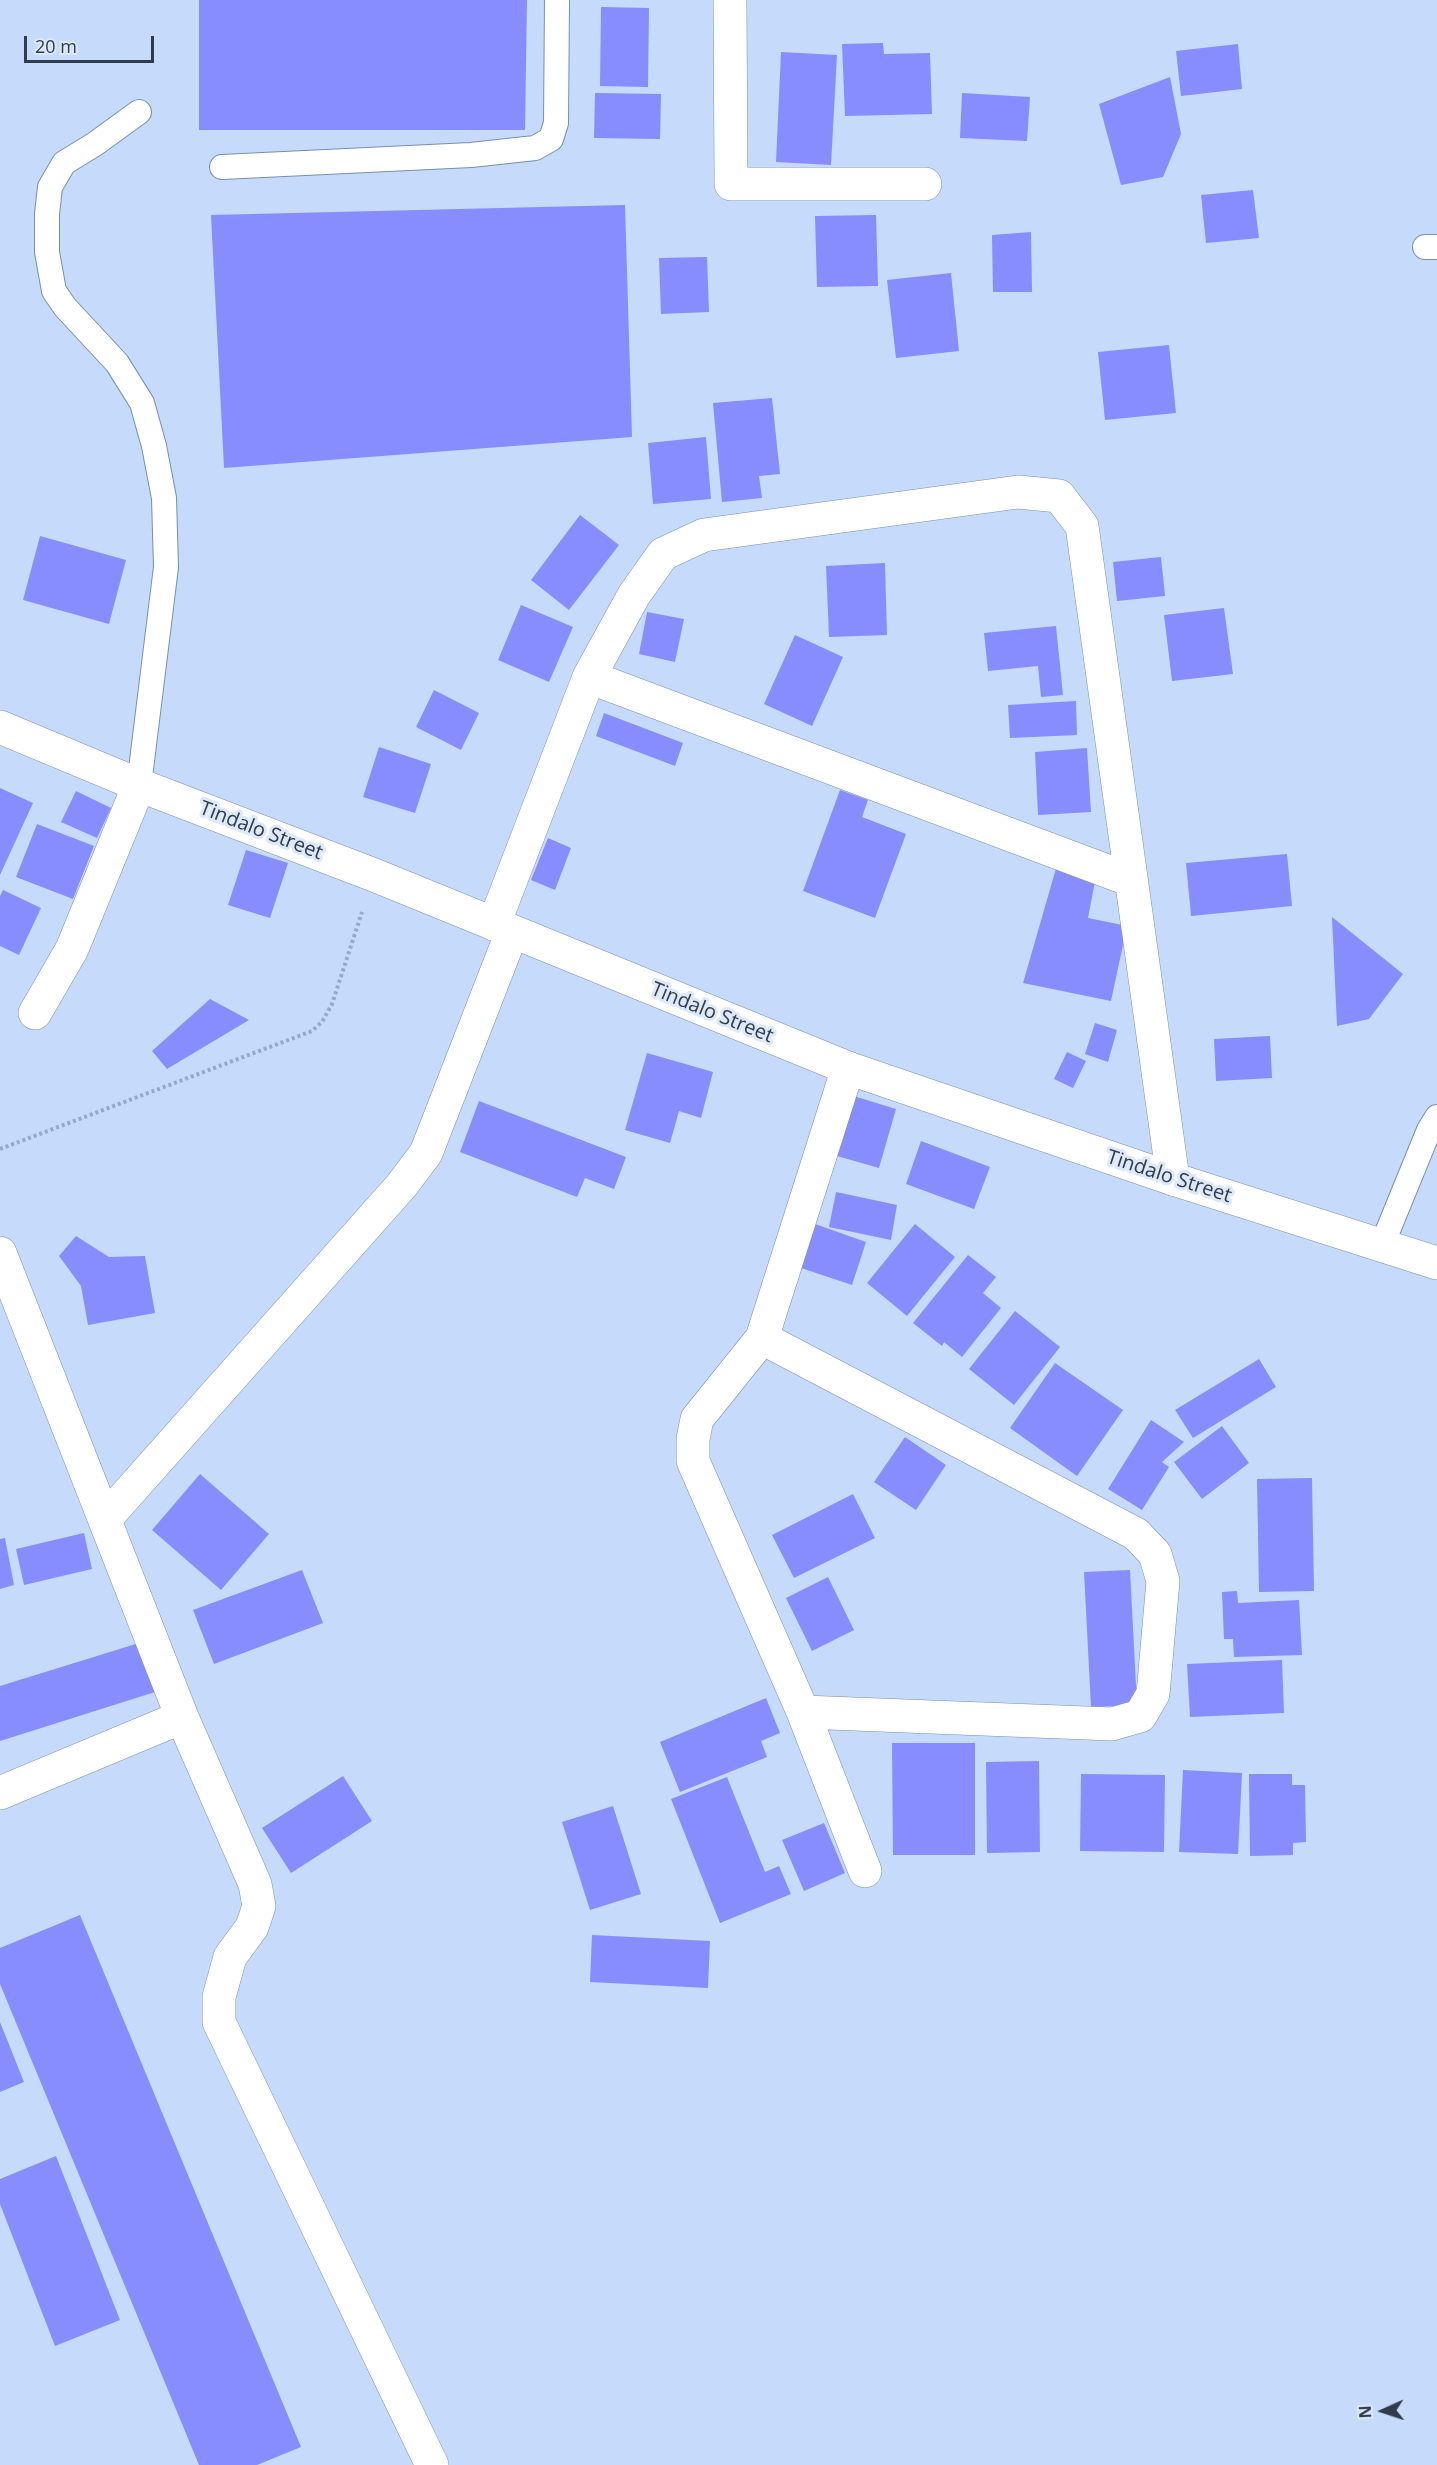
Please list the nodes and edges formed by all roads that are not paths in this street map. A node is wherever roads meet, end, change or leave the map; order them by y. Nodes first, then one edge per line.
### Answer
1 (557, 0) edge
2 (730, 0) edge
3 (139, 112) dead end
4 (222, 167) dead end
5 (925, 184) dead end
6 (589, 677) junction
7 (0, 727) edge
8 (139, 784) junction
9 (1131, 880) junction
10 (503, 928) junction
11 (35, 1013) dead end
12 (848, 1068) junction
13 (1437, 1117) edge
14 (1173, 1179) junction
15 (1382, 1245) junction
16 (0, 1253) edge
17 (1437, 1263) edge
18 (762, 1338) junction
19 (106, 1518) junction
20 (803, 1712) junction
21 (183, 1717) junction
22 (0, 1793) edge
23 (865, 1871) dead end
24 (432, 2465) edge

1 - 4 lane
2 - 5 street
3 - 8 lane
6 - 9 street
6 - 9 street
6 - 10 street
7 - 8 street, Tindalo Street
8 - 10 street, Tindalo Street
8 - 11 street
9 - 14 street
10 - 12 street, Tindalo Street
10 - 19 street
12 - 14 street, Tindalo Street
12 - 18 street
13 - 15 lane
14 - 15 street, Tindalo Street
15 - 17 street, Tindalo Street
16 - 19 street
18 - 20 street
18 - 20 street
19 - 21 street
20 - 23 street
21 - 22 street
21 - 24 street

